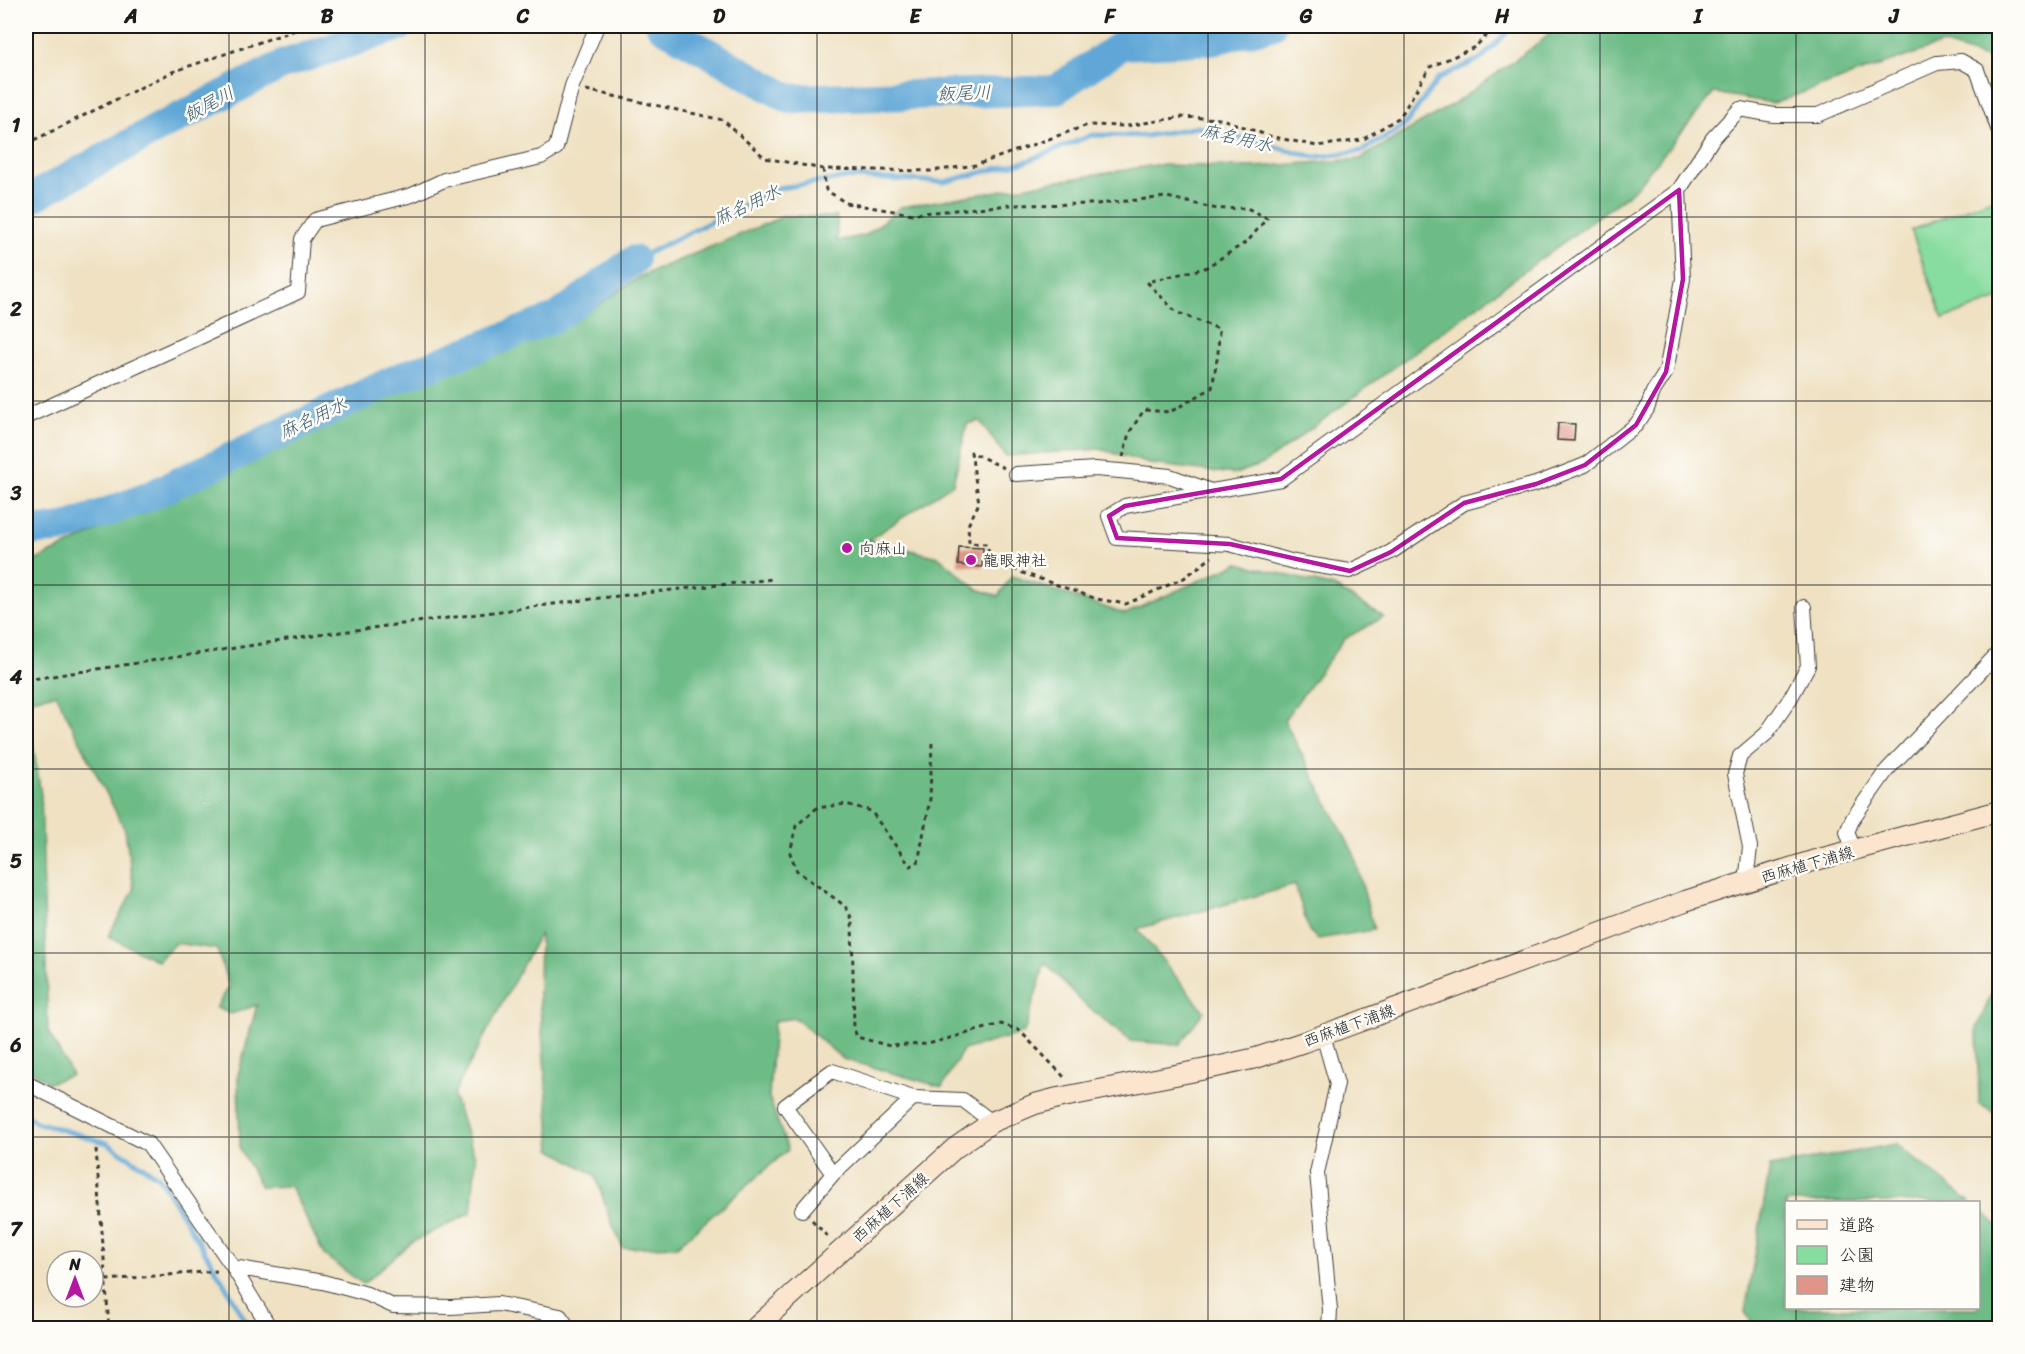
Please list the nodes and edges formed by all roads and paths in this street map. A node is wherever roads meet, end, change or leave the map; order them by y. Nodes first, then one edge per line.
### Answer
1 (307, 26) edge
2 (597, 26) edge
3 (1496, 26) edge
4 (574, 82) junction
5 (2000, 134) edge
6 (26, 144) edge
7 (824, 169) junction
8 (1679, 190) junction
9 (26, 417) edge
10 (1120, 471) junction
11 (1016, 474) joint
12 (1212, 492) junction
13 (1230, 544) junction
14 (773, 579) dead end
15 (1804, 607) dead end
16 (2000, 651) edge
17 (26, 680) edge
18 (932, 743) dead end
19 (2000, 811) edge
20 (1854, 850) junction
21 (1746, 882) junction
22 (1323, 1035) junction
23 (26, 1083) edge
24 (1080, 1093) junction
25 (913, 1098) junction
26 (992, 1122) junction
27 (96, 1149) dead end
28 (833, 1174) junction
29 (802, 1209) joint
30 (850, 1242) junction
31 (103, 1249) edge
32 (233, 1267) junction
33 (210, 1272) dead end
34 (105, 1280) joint
35 (109, 1329) edge
36 (270, 1329) edge
37 (563, 1329) edge
38 (754, 1329) edge
39 (1329, 1329) edge

1 - 6 path
2 - 4 street
3 - 7 path
4 - 7 path
4 - 9 street
5 - 8 street
7 - 10 path
8 - 12 street
8 - 13 street
10 - 11 street
10 - 12 street
11 - 13 path
12 - 13 street
14 - 17 path
15 - 21 street
16 - 20 street
18 - 24 path
19 - 20 main road, 西麻植下浦線
20 - 21 main road, 西麻植下浦線
21 - 22 main road, 西麻植下浦線
22 - 24 main road, 西麻植下浦線
22 - 39 street
23 - 32 street
24 - 26 main road, 西麻植下浦線
25 - 26 street
25 - 28 street
25 - 28 street
26 - 30 main road, 西麻植下浦線
27 - 31 path
28 - 29 street
29 - 30 path
30 - 38 main road, 西麻植下浦線
32 - 36 street
32 - 37 street
33 - 34 path
34 - 35 path

